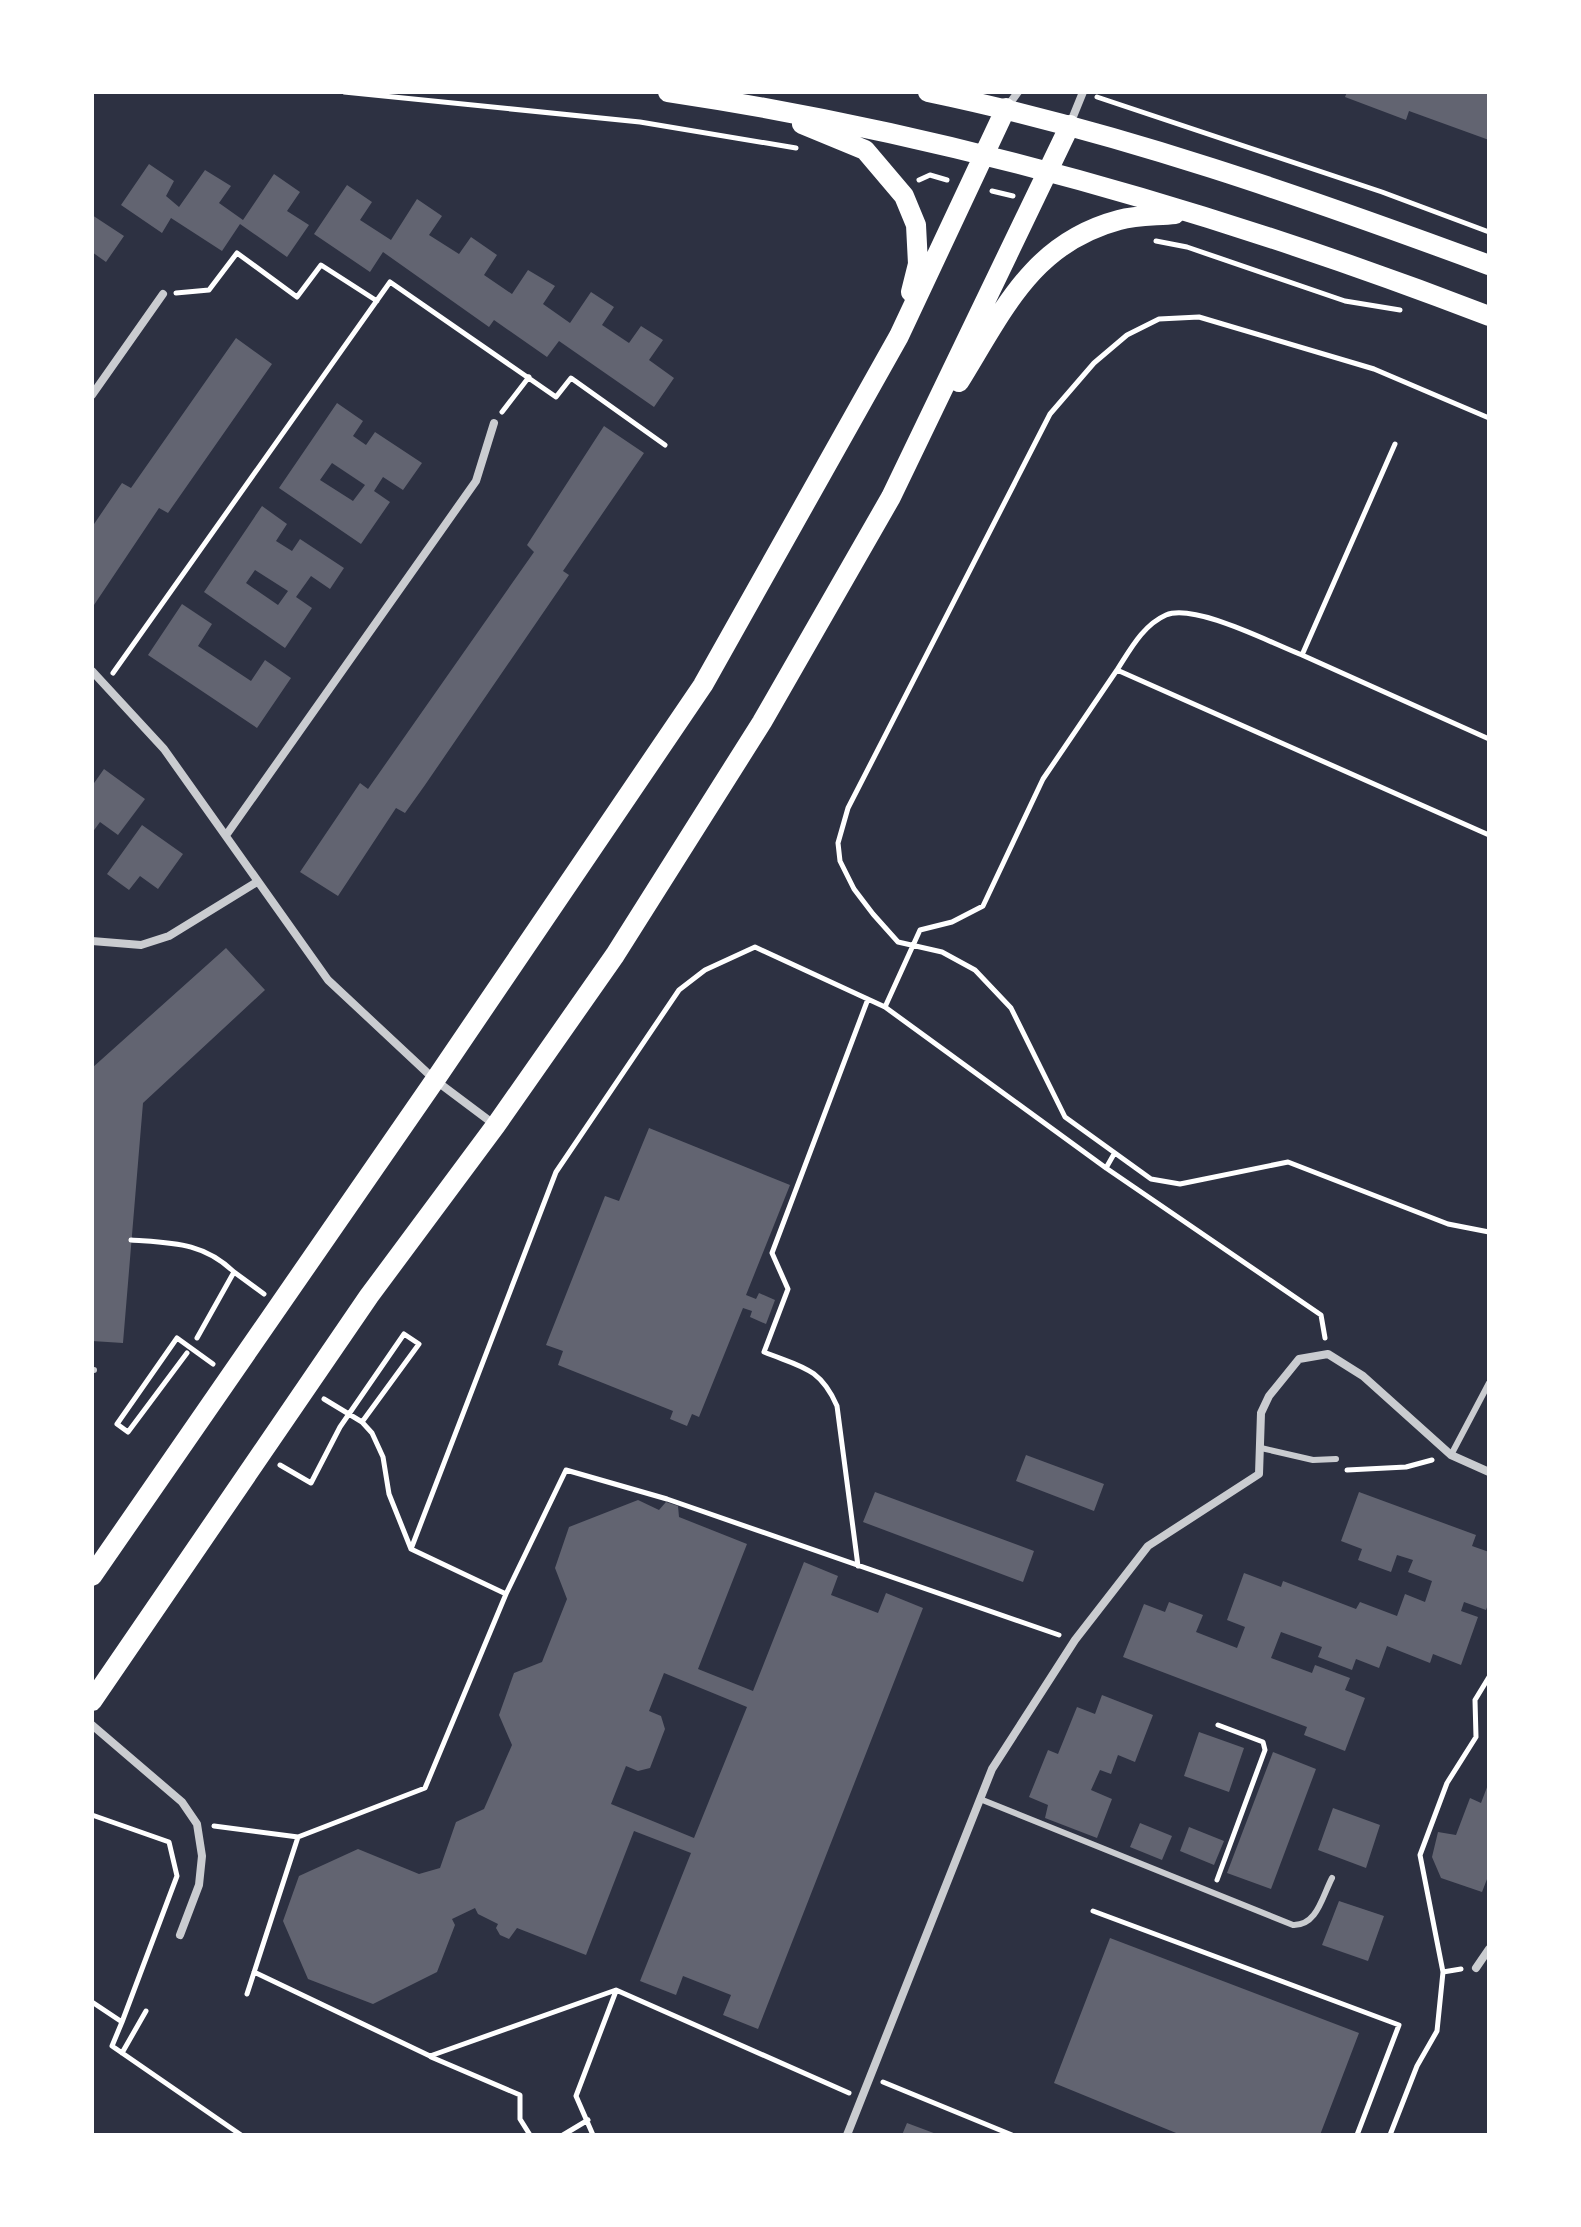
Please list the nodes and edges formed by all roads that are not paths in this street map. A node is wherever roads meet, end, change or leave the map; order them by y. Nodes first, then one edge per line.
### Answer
1 (668, 92) edge
2 (928, 92) edge
3 (1083, 92) edge
4 (1012, 100) edge
5 (757, 105) junction
6 (1070, 125) junction
7 (985, 152) junction
8 (1047, 172) junction
9 (1187, 213) junction
10 (1489, 265) edge
11 (163, 294) road end
12 (1489, 316) edge
13 (899, 336) junction
14 (92, 395) edge
15 (494, 423) road end
16 (908, 461) junction
17 (92, 671) edge
18 (227, 834) junction
19 (257, 882) junction
20 (92, 941) edge
21 (435, 1080) junction
22 (496, 1125) junction
23 (1489, 1383) edge
24 (1261, 1448) junction
25 (1451, 1455) junction
26 (1336, 1459) road end
27 (1489, 1472) edge
28 (92, 1576) edge
29 (92, 1701) edge
30 (92, 1725) edge
31 (980, 1799) junction
32 (1332, 1878) dead end
33 (180, 1935) dead end
34 (1489, 1949) edge
35 (1476, 1968) dead end
36 (847, 2135) edge

1 - 5 main road
2 - 4 main road
3 - 6 street
4 - 6 main road
4 - 7 main road
5 - 7 main road
5 - 13 main road
6 - 8 main road
6 - 10 main road
7 - 8 main road
7 - 13 main road
8 - 9 main road
8 - 16 main road
9 - 12 main road
9 - 16 main road
11 - 14 street
13 - 21 main road
15 - 18 street
16 - 22 main road
17 - 18 street
18 - 19 street
19 - 20 street
19 - 21 street
21 - 22 street
21 - 28 main road
22 - 29 main road
23 - 25 lane
24 - 25 street
24 - 26 lane
24 - 31 street
25 - 27 street
30 - 33 street
31 - 32 lane
31 - 36 street
34 - 35 street

